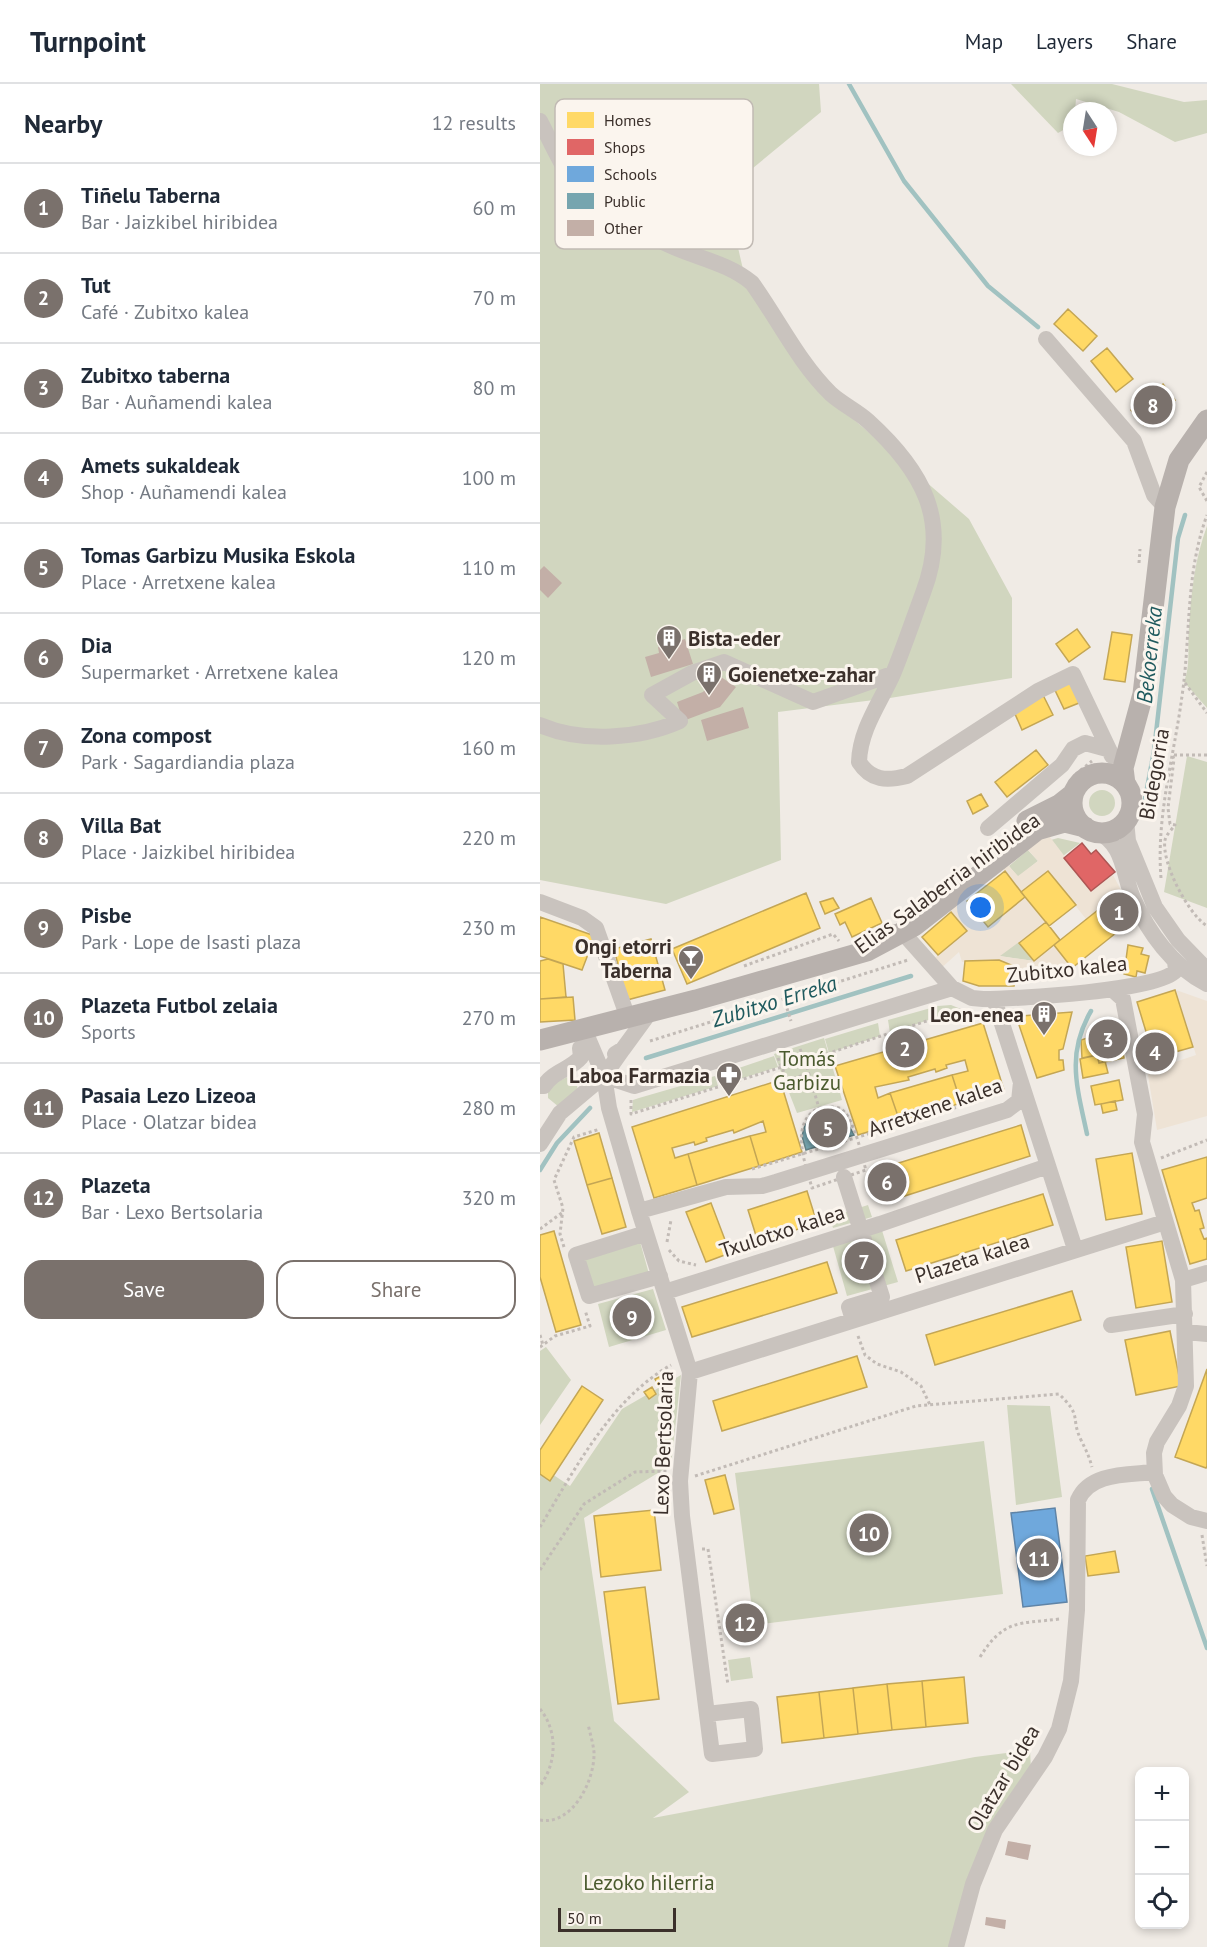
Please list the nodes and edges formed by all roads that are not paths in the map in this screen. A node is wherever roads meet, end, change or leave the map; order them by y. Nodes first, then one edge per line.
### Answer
1 (540, 121) edge
2 (555, 148) edge
3 (678, 249) edge
4 (1046, 339) dead end
5 (1207, 420) edge
6 (1165, 507) junction
7 (1145, 670) junction
8 (892, 674) junction
9 (540, 725) edge
10 (1110, 753) junction
11 (1094, 774) junction
12 (1125, 784) junction
13 (1073, 794) junction
14 (1126, 820) junction
15 (988, 828) dead end
16 (1091, 830) junction
17 (540, 902) edge
18 (892, 934) junction
19 (1172, 958) junction
20 (1207, 971) edge
21 (1207, 984) edge
22 (952, 988) junction
23 (1112, 989) junction
24 (994, 999) junction
25 (625, 1032) junction
26 (587, 1038) junction
27 (540, 1040) edge
28 (604, 1076) junction
29 (1021, 1082) junction
30 (540, 1086) edge
31 (540, 1144) edge
32 (1048, 1166) junction
33 (844, 1177) dead end
34 (639, 1211) junction
35 (1165, 1222) junction
36 (861, 1230) junction
37 (646, 1233) junction
38 (1075, 1249) junction
39 (1207, 1273) edge
40 (660, 1275) junction
41 (1183, 1280) junction
42 (665, 1292) junction
43 (1185, 1314) junction
44 (853, 1320) junction
45 (1112, 1325) dead end
46 (1186, 1332) junction
47 (1207, 1334) edge
48 (688, 1364) junction
49 (1154, 1472) junction
50 (1199, 1519) edge
51 (707, 1714) dead end
52 (956, 1947) edge

1 - 2 street
3 - 8 street
4 - 6 street
5 - 6 main road
6 - 7 main road
7 - 10 main road
7 - 12 main road
8 - 9 street
8 - 10 street
10 - 11 main road
10 - 15 street
11 - 12 main road
11 - 13 main road
12 - 14 main road
13 - 16 main road
13 - 18 main road, Elias Salaberria hiribidea
14 - 16 main road
14 - 20 street
16 - 18 main road, Elias Salaberria hiribidea
16 - 19 street
17 - 25 street
18 - 22 street, Zubitxo kalea
18 - 25 main road, Elias Salaberria hiribidea
19 - 20 street
19 - 21 street
19 - 23 street, Zubitxo kalea
22 - 24 street, Zubitxo kalea
22 - 28 street
23 - 24 street, Zubitxo kalea
23 - 35 street
24 - 29 street, Arretxene kalea
25 - 26 main road, Elias Salaberria hiribidea
25 - 26 street
25 - 28 street
26 - 27 main road, Elias Salaberria hiribidea
26 - 28 street, Lexo Bertsolaria
26 - 30 street
28 - 31 street
28 - 34 street, Lexo Bertsolaria
29 - 32 street, Arretxene kalea
29 - 34 street, Arretxene kalea
32 - 36 street, Txulotxo kalea
32 - 38 street, Arretxene kalea
33 - 36 street
34 - 37 street, Lexo Bertsolaria
35 - 38 street, Plazeta kalea
35 - 41 street
36 - 42 street, Txulotxo kalea
36 - 44 street
37 - 40 street, Lexo Bertsolaria
37 - 40 street
38 - 44 street, Plazeta kalea
39 - 41 street
40 - 42 street, Lexo Bertsolaria
41 - 43 street
42 - 48 street, Lexo Bertsolaria
43 - 45 street
43 - 46 street
44 - 48 street, Plazeta kalea
46 - 47 street
46 - 49 street
48 - 51 street, Lexo Bertsolaria
49 - 50 street
49 - 52 street, Olatzar bidea

